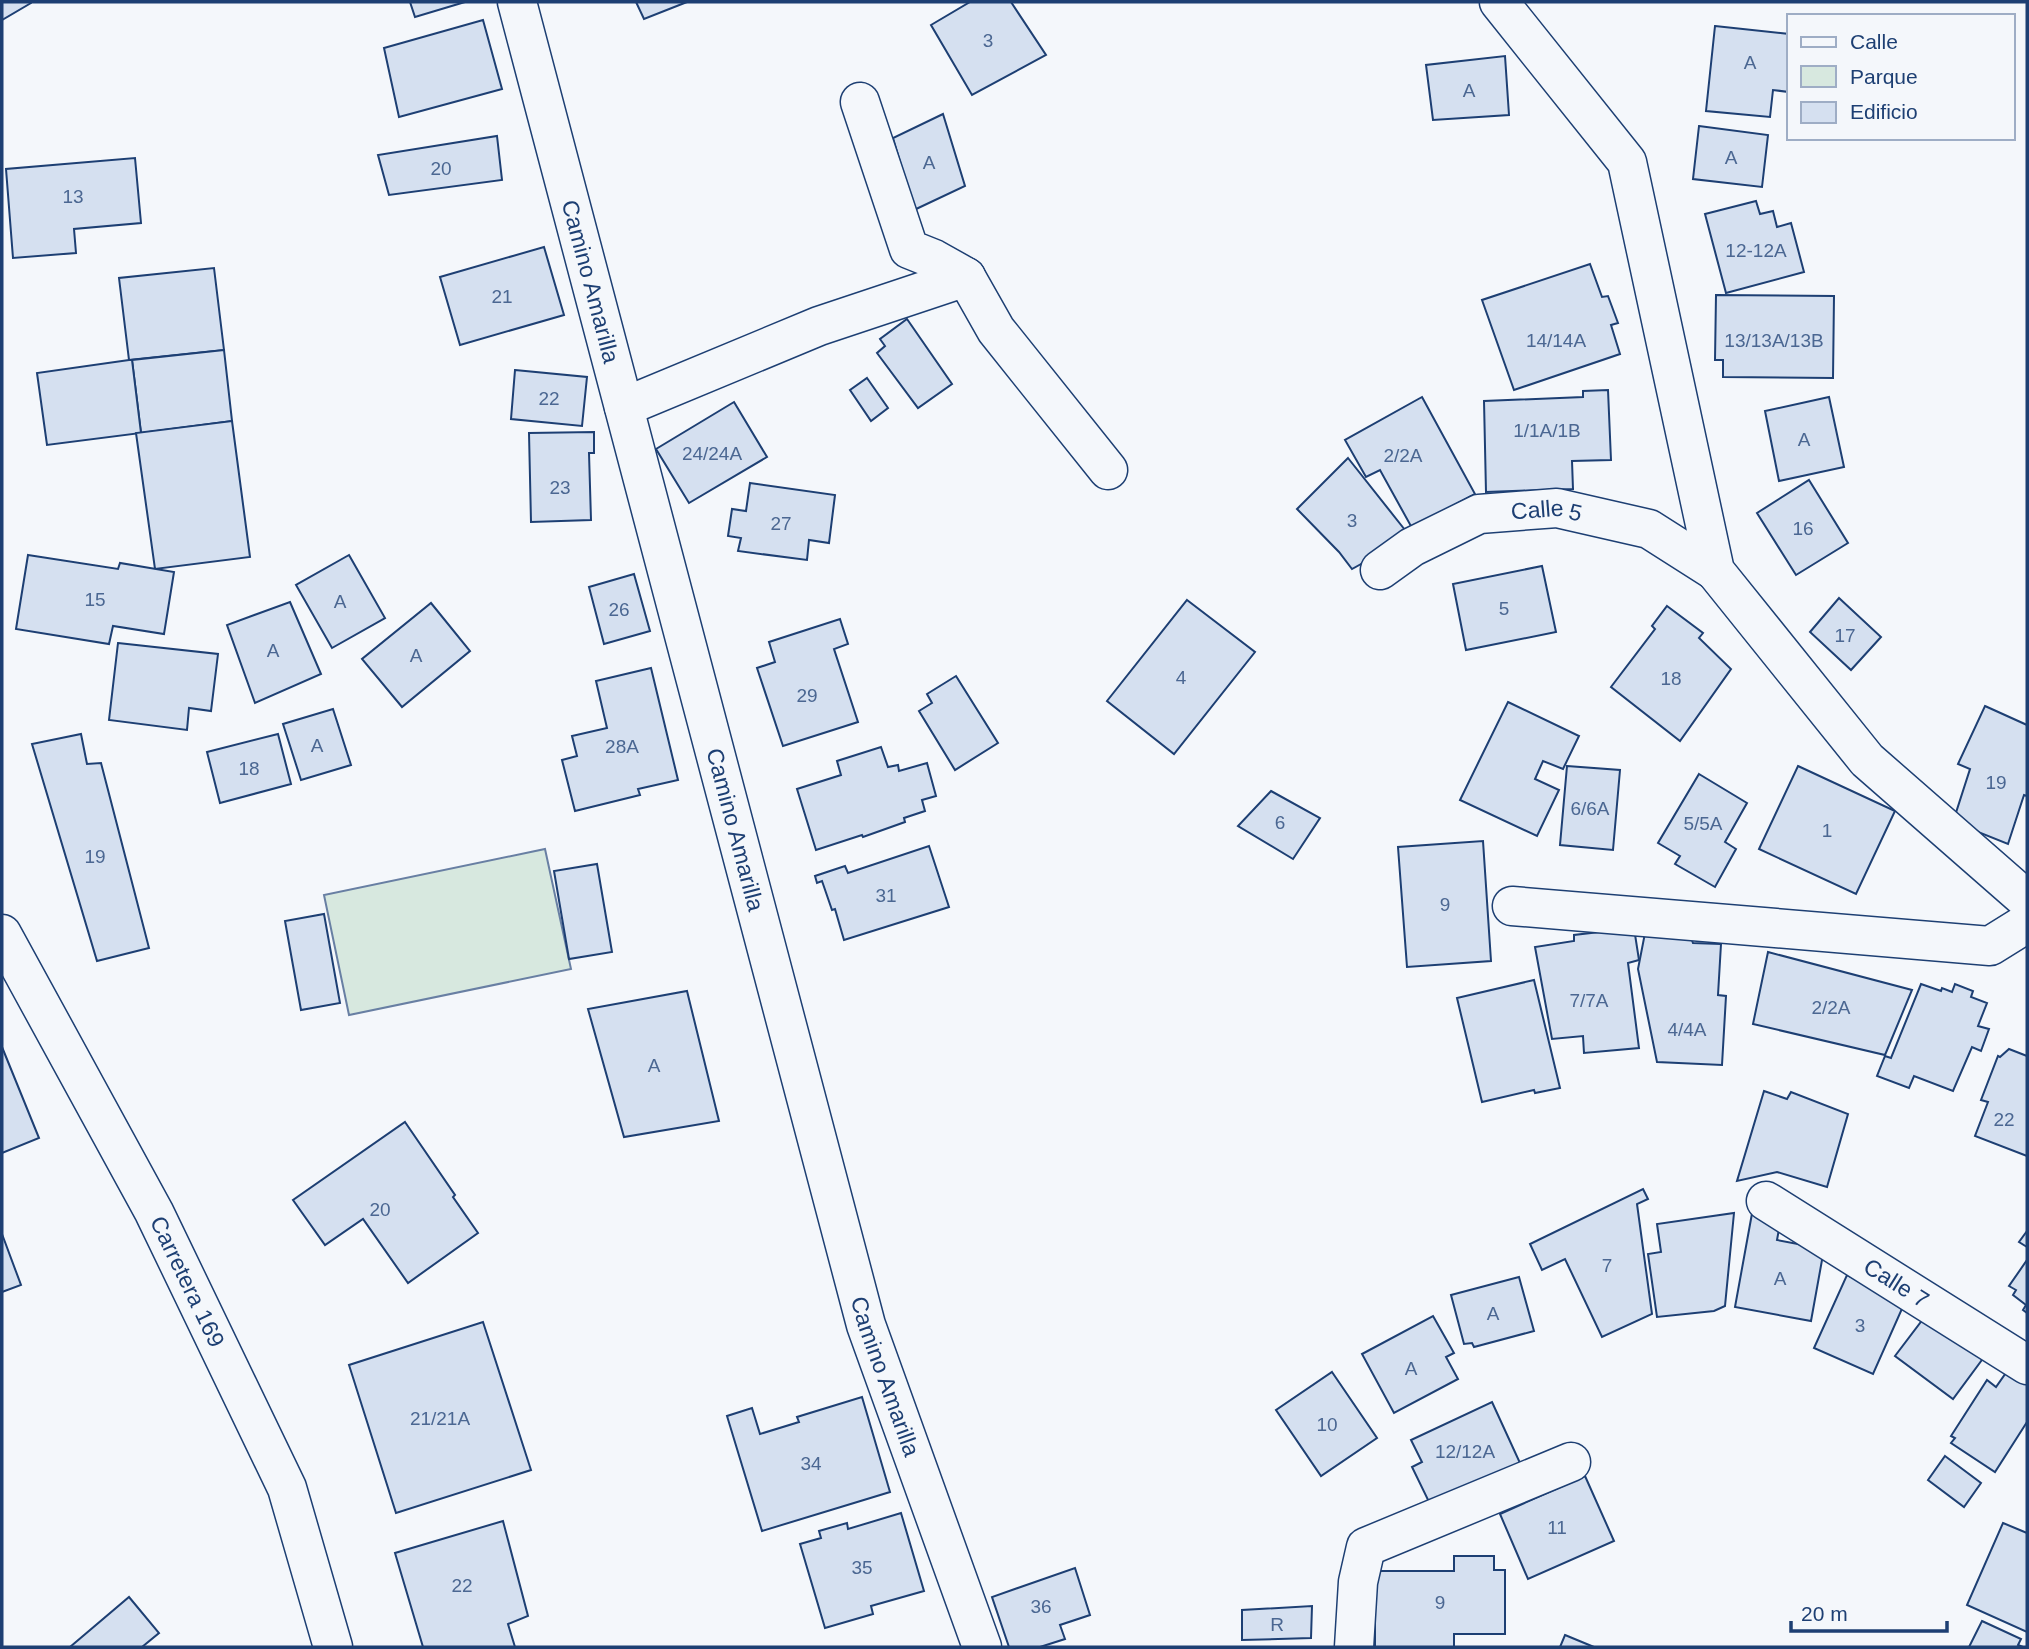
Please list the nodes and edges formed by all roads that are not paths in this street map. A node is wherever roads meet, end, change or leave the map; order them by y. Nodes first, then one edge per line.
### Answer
1 (517, 2) edge
2 (1499, 2) edge
3 (860, 102) dead end
4 (966, 277) junction
5 (624, 407) junction
6 (1108, 470) dead end
7 (1380, 570) dead end
8 (1715, 571) junction
9 (2027, 900) edge
10 (1512, 906) dead end
11 (2027, 923) edge
12 (2, 934) edge
13 (1766, 1200) dead end
14 (2027, 1365) edge
15 (1571, 1462) dead end
16 (333, 1647) edge
17 (982, 1647) edge
18 (1354, 1647) edge

1 - 5 street, Camino Amarilla
2 - 8 street
3 - 4 street
4 - 5 street
4 - 6 street
5 - 17 street, Camino Amarilla
7 - 8 street, Calle 5
8 - 9 street
10 - 11 street
12 - 16 street, Carretera 169
13 - 14 street, Calle 7
15 - 18 street

